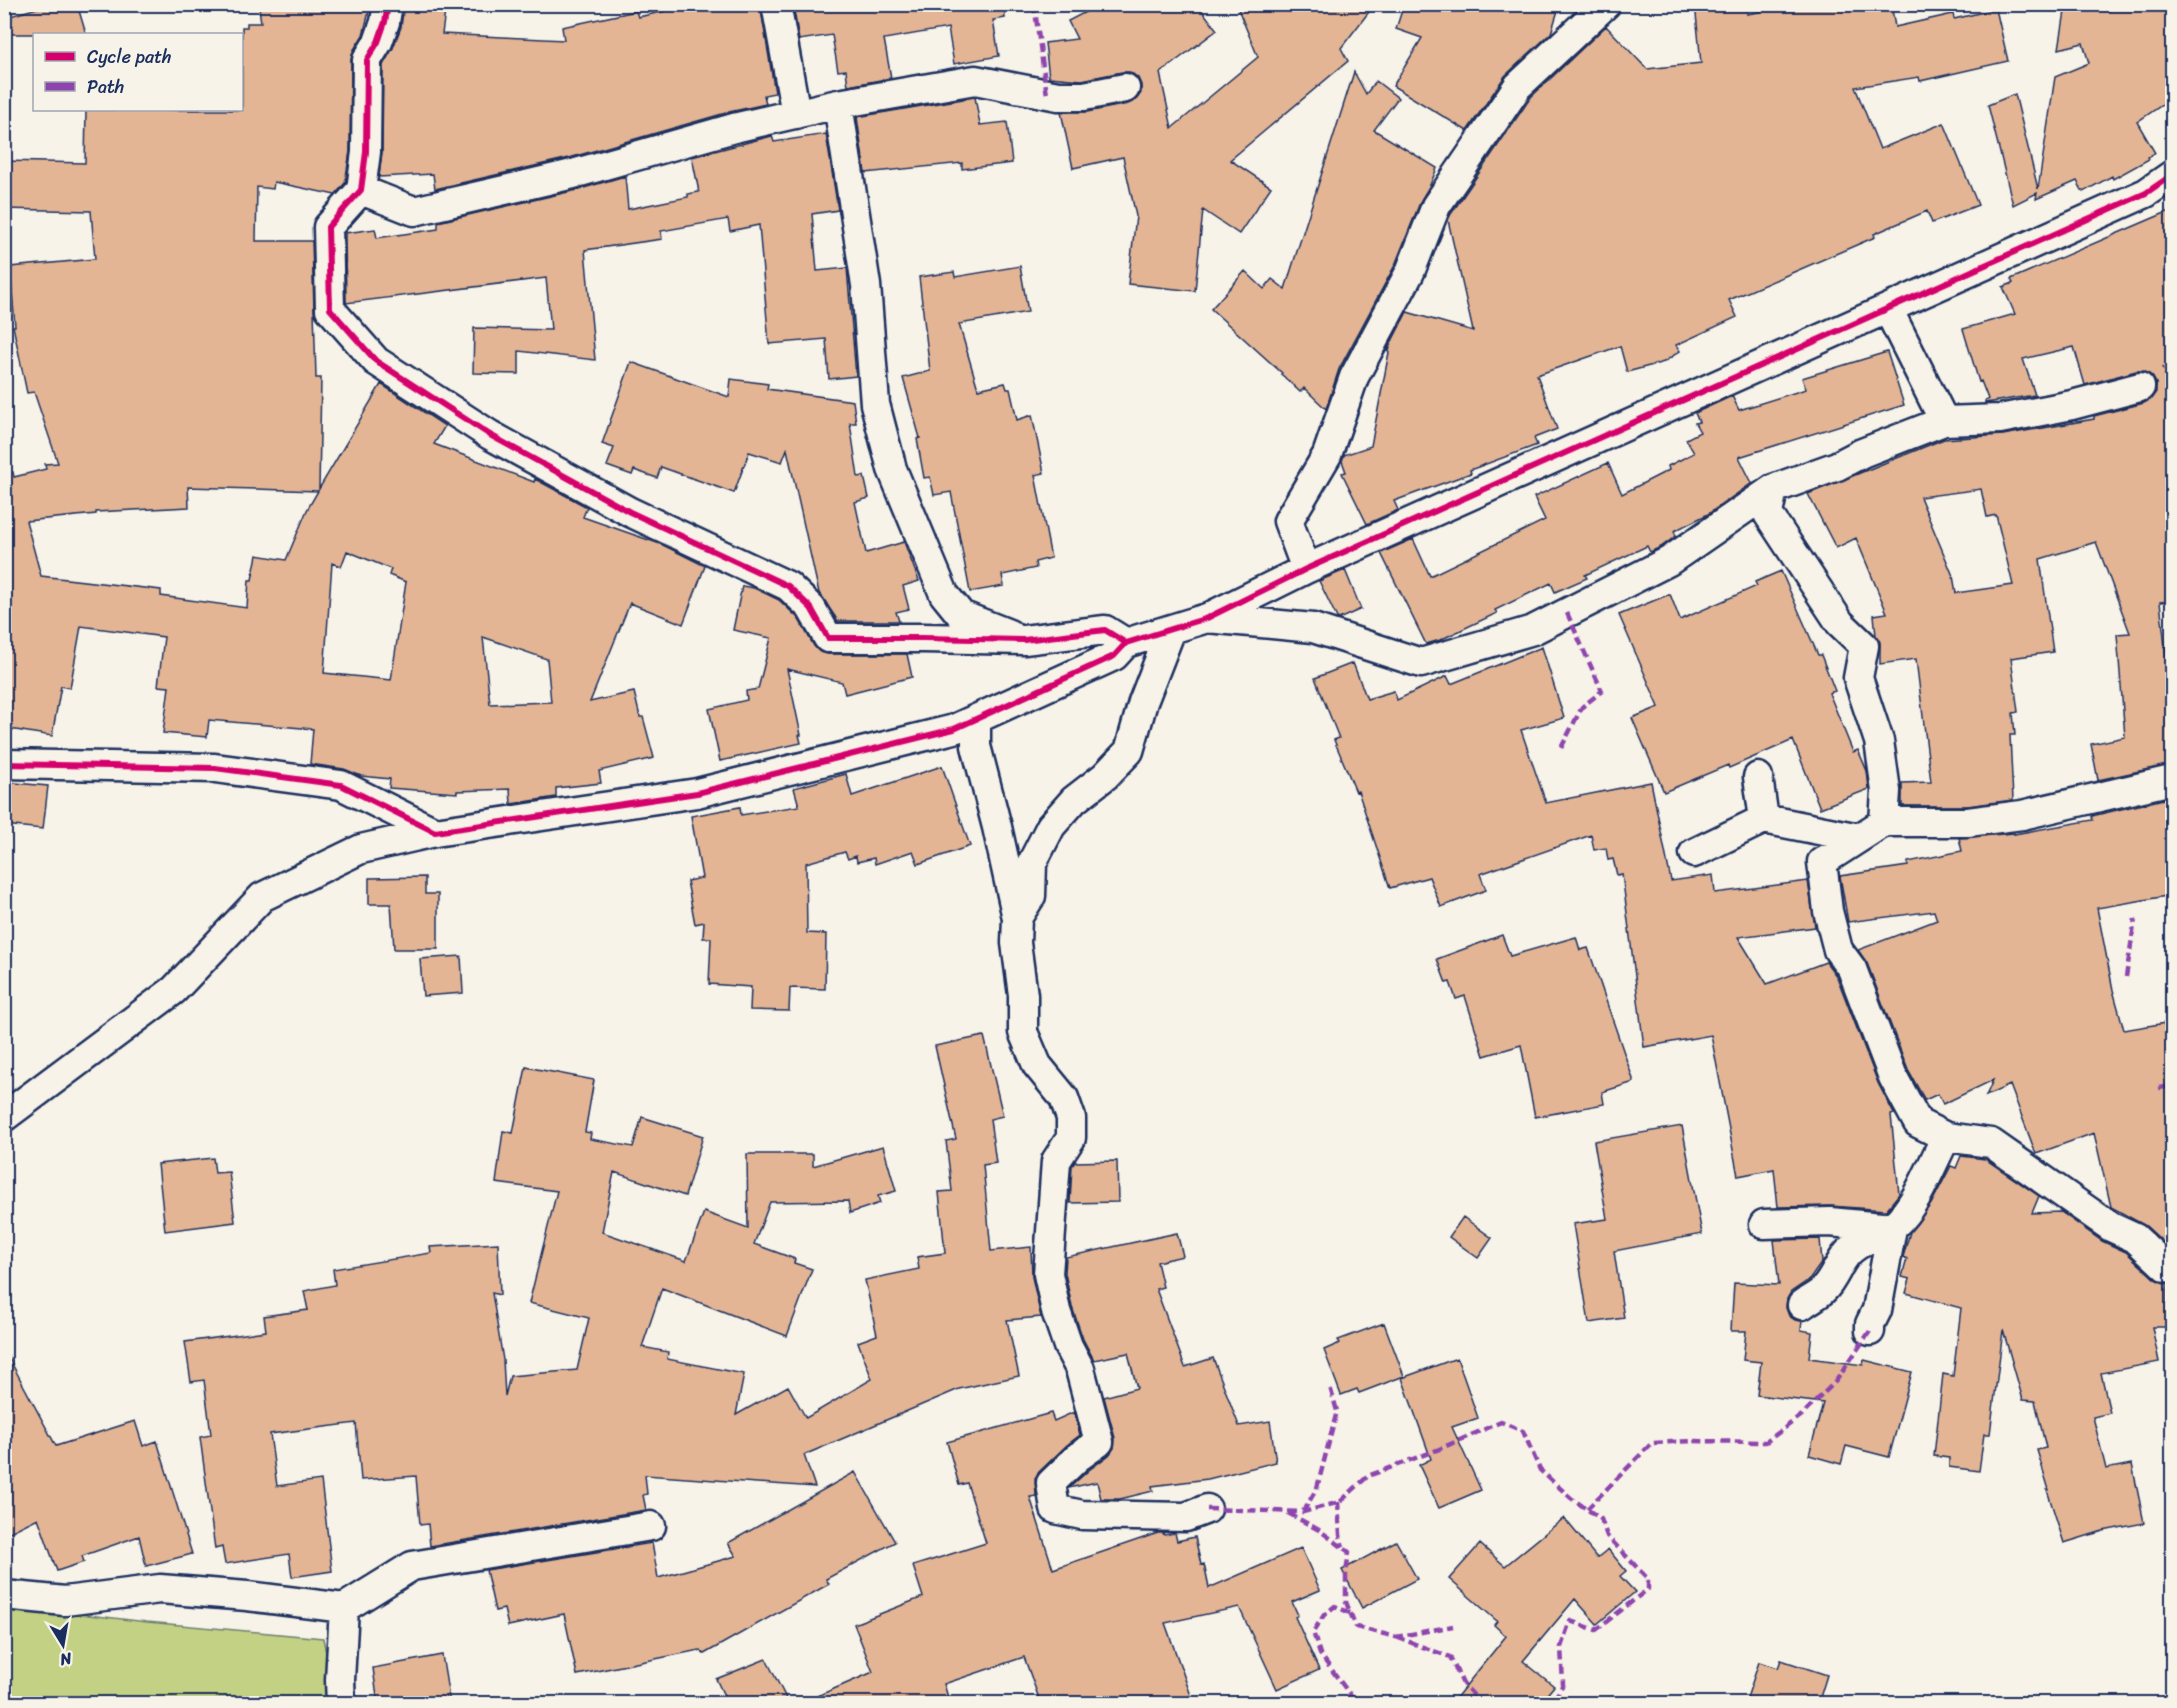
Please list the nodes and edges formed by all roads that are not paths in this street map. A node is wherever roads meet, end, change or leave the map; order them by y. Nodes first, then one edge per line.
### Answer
1 (388, 4) edge
2 (776, 4) edge
3 (1606, 4) edge
4 (1125, 88) dead end
5 (838, 104) junction
6 (796, 114) junction
7 (2172, 175) edge
8 (361, 190) junction
9 (1888, 309) junction
10 (2140, 387) dead end
11 (1944, 421) junction
12 (1773, 489) junction
13 (1306, 569) junction
14 (1207, 618) junction
15 (1171, 630) junction
16 (1024, 640) junction
17 (1126, 643) junction
18 (976, 720) junction
19 (4, 764) edge
20 (1758, 777) dead end
21 (2172, 780) edge
22 (1764, 819) junction
23 (1884, 822) junction
24 (435, 832) junction
25 (1859, 838) junction
26 (1694, 852) dead end
27 (1017, 918) junction
28 (4, 1117) edge
29 (1946, 1137) junction
30 (1764, 1224) dead end
31 (1892, 1228) junction
32 (2172, 1268) edge
33 (1802, 1305) dead end
34 (1870, 1332) dead end
35 (1208, 1509) dead end
36 (651, 1526) dead end
37 (4, 1595) edge
38 (344, 1608) junction
39 (341, 1704) edge

1 - 8 street
2 - 6 street
3 - 13 street
4 - 5 street
5 - 6 street
5 - 16 street
6 - 8 street
7 - 9 street
8 - 16 street
9 - 11 street
9 - 13 street
10 - 11 street
11 - 12 street
12 - 14 street
12 - 23 street
13 - 14 street
14 - 15 street
15 - 17 street
15 - 27 street
16 - 17 street
17 - 18 street
18 - 24 street
18 - 27 street
19 - 24 street
20 - 22 street
21 - 23 street
22 - 25 street
22 - 26 street
23 - 25 street
24 - 28 street
25 - 29 street
27 - 35 street
29 - 31 street
29 - 32 street
30 - 31 street
31 - 33 street
31 - 34 street
36 - 38 street
37 - 38 street
38 - 39 street

